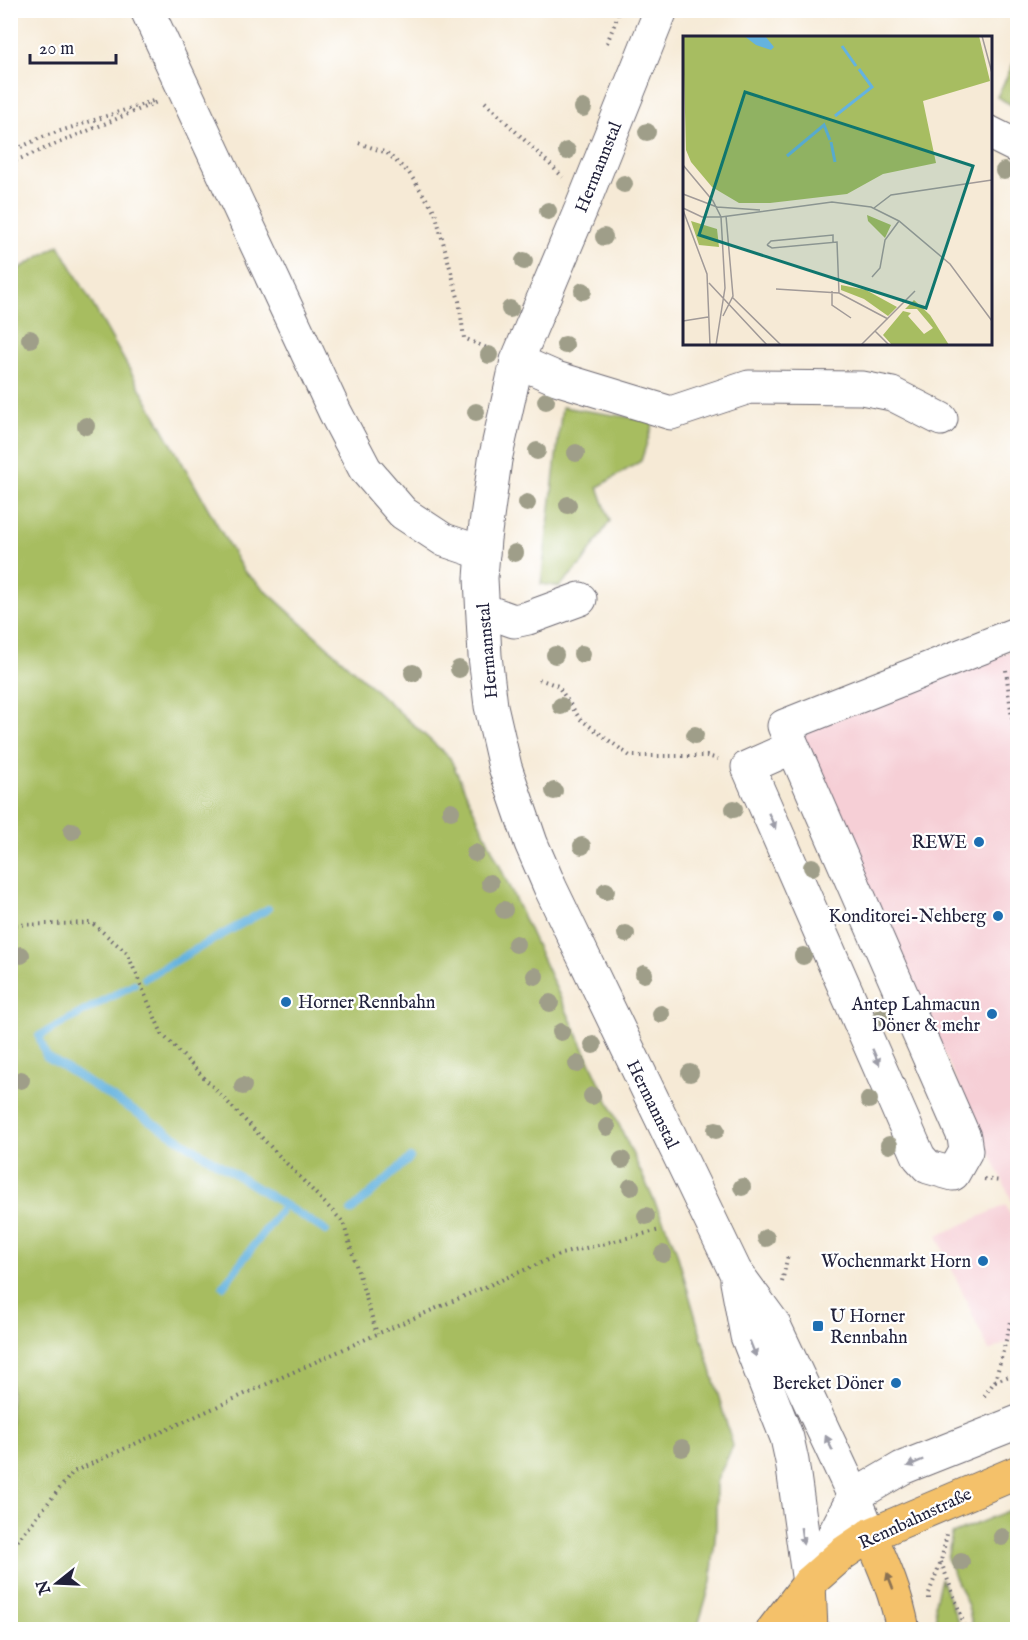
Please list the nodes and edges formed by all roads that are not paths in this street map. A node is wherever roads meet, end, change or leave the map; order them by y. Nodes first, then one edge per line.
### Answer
1 (147, 10) edge
2 (661, 10) edge
3 (992, 134) edge
4 (1017, 147) edge
5 (517, 362) junction
6 (941, 418) dead end
7 (483, 553) junction
8 (580, 599) dead end
9 (483, 610) junction
10 (1010, 636) edge
11 (792, 747) junction
12 (735, 1271) junction
13 (1017, 1422) edge
14 (1017, 1472) edge
15 (854, 1496) junction
16 (870, 1535) junction
17 (809, 1583) junction
18 (773, 1629) edge
19 (811, 1629) edge
20 (903, 1629) edge

1 - 7 street
2 - 5 street, Hermannstal
3 - 4 street
5 - 6 street
5 - 7 street, Hermannstal
7 - 9 street, Hermannstal
8 - 9 street
9 - 12 street, Hermannstal
10 - 11 street
11 -> 11 street
15 -> 12 street, Hermannstal
12 -> 17 street, Hermannstal
13 -> 15 street
14 - 16 main road, Rennbahnstraße
15 - 16 street, Hermannstal
15 - 17 street
16 - 17 main road, Rennbahnstraße
20 -> 16 main road
17 - 18 main road, Rennbahnstraße
17 - 19 main road

